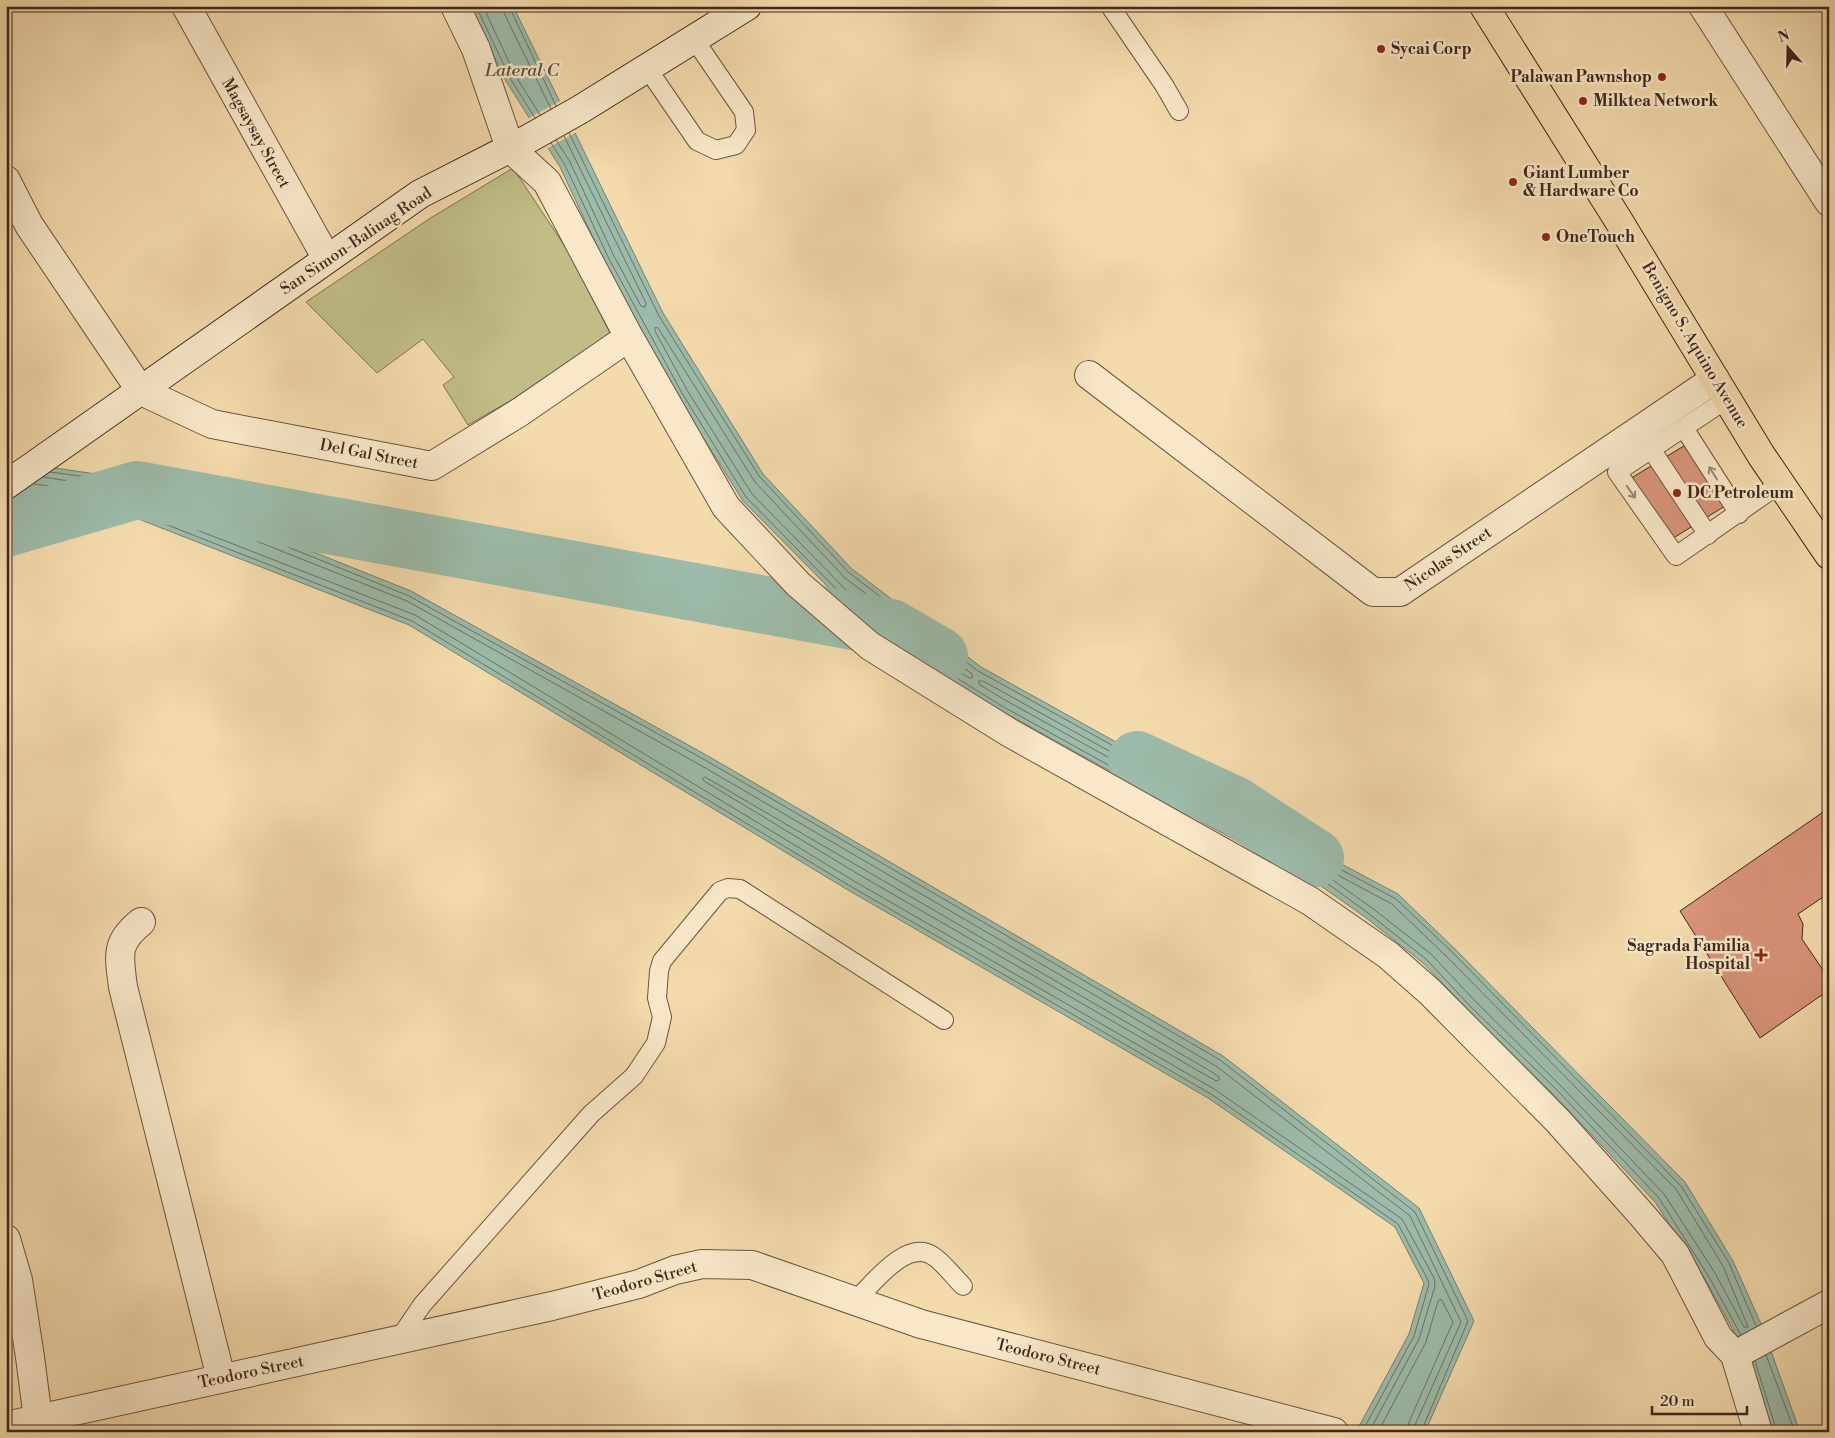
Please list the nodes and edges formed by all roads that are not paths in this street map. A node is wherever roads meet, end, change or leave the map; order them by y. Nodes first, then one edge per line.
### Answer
1 (186, 6) edge
2 (455, 6) edge
3 (747, 6) edge
4 (1110, 6) edge
5 (1484, 6) edge
6 (1703, 6) edge
7 (694, 39) junction
8 (647, 68) junction
9 (1179, 111) dead end
10 (519, 144) junction
11 (6, 180) edge
12 (1829, 202) edge
13 (327, 259) junction
14 (629, 337) junction
15 (1089, 374) dead end
16 (1721, 389) junction
17 (141, 391) junction
18 (1684, 428) junction
19 (1652, 449) junction
20 (1781, 484) junction
21 (6, 486) edge
22 (1739, 514) junction
23 (1708, 535) junction
24 (1829, 556) edge
25 (141, 922) dead end
26 (944, 1020) dead end
27 (6, 1239) edge
28 (963, 1286) dead end
29 (855, 1300) junction
30 (1829, 1304) edge
31 (399, 1340) junction
32 (1735, 1355) junction
33 (221, 1378) junction
34 (38, 1419) junction
35 (6, 1426) edge
36 (1334, 1432) edge
37 (1758, 1432) edge

1 - 13 street, Magsaysay Street
2 - 10 street
3 - 7 street, San Simon-Baliuag Road
4 - 9 lane
5 - 16 main road, Benigno S. Aquino Avenue
6 - 12 street
7 - 8 street, San Simon-Baliuag Road
7 - 8 lane
8 - 10 street, San Simon-Baliuag Road
10 - 13 street, San Simon-Baliuag Road
10 - 14 street
11 - 17 street
13 - 17 street, San Simon-Baliuag Road
14 - 17 street, Del Gal Street
14 - 32 street
15 - 16 street, Nicolas Street
16 - 18 lane
16 - 20 main road, Benigno S. Aquino Avenue
17 - 21 street, San Simon-Baliuag Road
18 - 19 lane
22 -> 18 lane
19 - 23 lane
19 -> 23 lane
20 - 22 lane
20 - 24 main road, Benigno S. Aquino Avenue
22 - 23 lane
25 - 33 street
26 - 31 lane
27 - 34 street
28 - 29 lane
29 - 31 street, Teodoro Street
29 - 36 street, Teodoro Street
30 - 32 street
31 - 33 street, Teodoro Street
32 - 37 street
33 - 34 street, Teodoro Street
34 - 35 street, Teodoro Street

